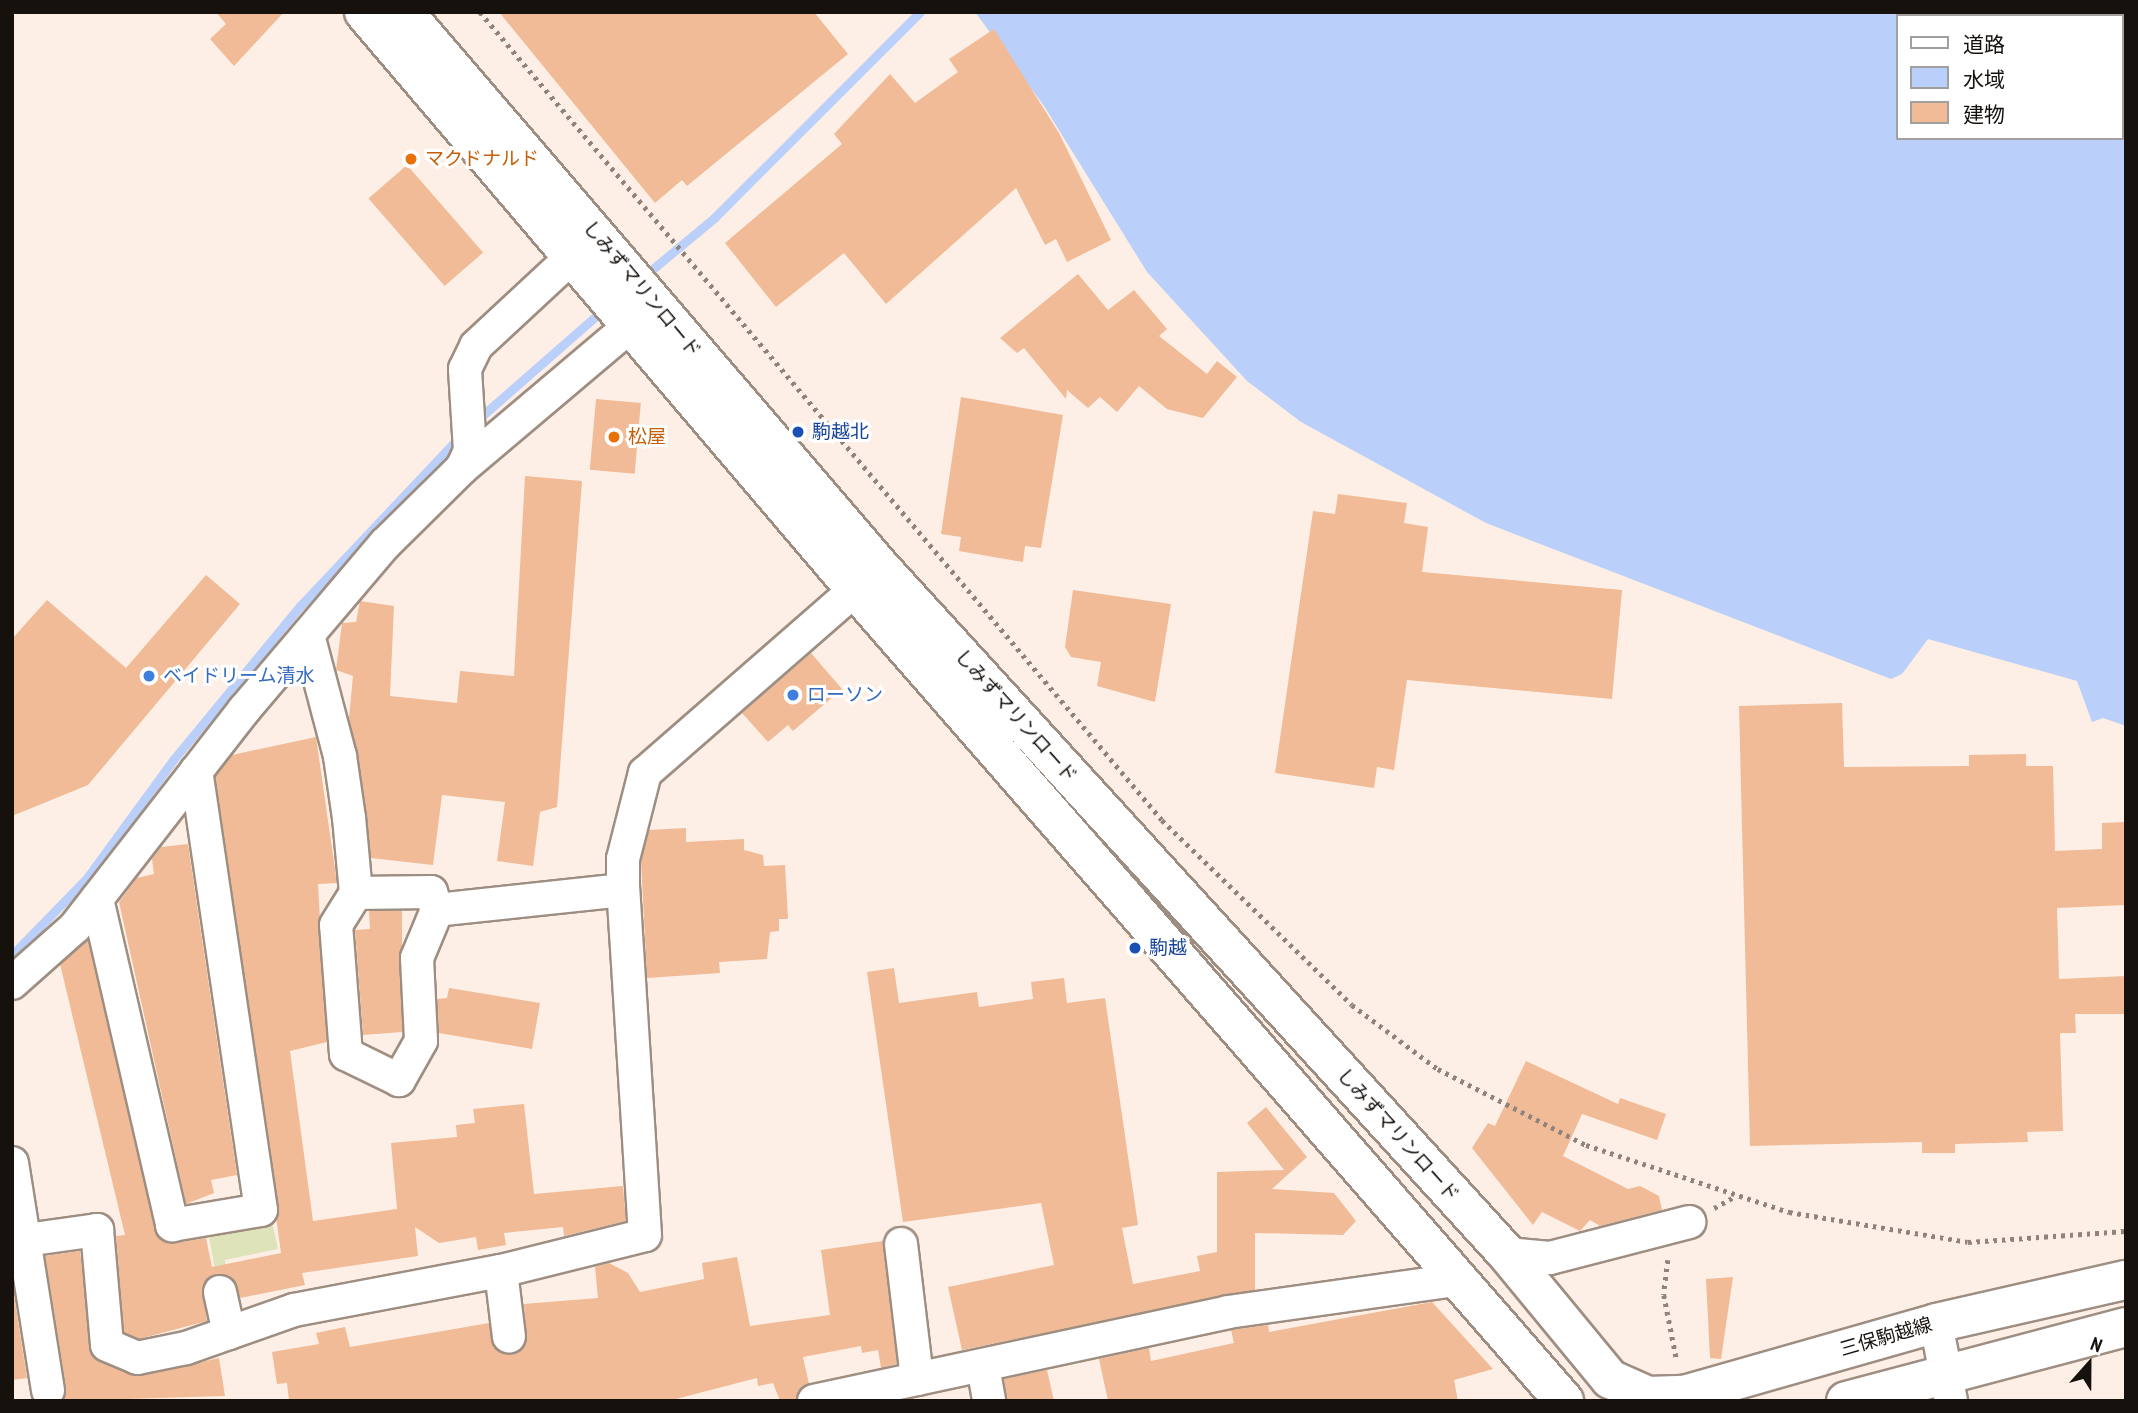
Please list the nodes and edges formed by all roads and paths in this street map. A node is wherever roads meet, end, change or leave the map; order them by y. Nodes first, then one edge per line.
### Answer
1 (364, 12) edge
2 (404, 12) edge
3 (480, 12) edge
4 (584, 245) junction
5 (627, 298) junction
6 (466, 460) junction
7 (868, 578) junction
8 (307, 635) junction
9 (196, 771) junction
10 (623, 890) junction
11 (356, 893) junction
12 (97, 899) junction
13 (437, 911) junction
14 (12, 983) edge
15 (12, 1163) edge
16 (1736, 1196) junction
17 (1689, 1223) junction
18 (2126, 1231) edge
19 (26, 1240) junction
20 (901, 1244) dead end
21 (1507, 1254) junction
22 (501, 1271) junction
23 (1457, 1280) junction
24 (2126, 1280) edge
25 (220, 1292) dead end
26 (1936, 1323) junction
27 (2126, 1327) edge
28 (229, 1333) junction
29 (509, 1337) dead end
30 (983, 1366) junction
31 (1679, 1372) dead end
32 (917, 1379) junction
33 (1948, 1387) edge
34 (48, 1390) dead end
35 (1606, 1390) edge
36 (1648, 1398) edge
37 (814, 1401) edge
38 (989, 1401) edge
39 (1564, 1401) edge
40 (1846, 1401) edge

1 - 4 main road, しみずマリンロード
2 - 4 main road, しみずマリンロード
3 - 16 path
4 - 5 main road, しみずマリンロード
4 - 6 street
5 - 6 street
5 - 7 main road, しみずマリンロード
6 - 8 street
7 - 10 street
7 - 21 main road, しみずマリンロード
7 - 23 main road, しみずマリンロード
8 - 9 street
8 - 11 street
9 - 12 street
9 - 12 street
10 - 13 street
10 - 22 street
11 - 13 street
11 - 13 street
12 - 14 street
15 - 19 street
16 - 17 path
16 - 18 path
17 - 21 street
17 - 31 path
19 - 28 street
19 - 34 street
20 - 32 street
21 - 35 main road, しみずマリンロード
22 - 28 street
22 - 29 street
23 - 30 street
23 - 39 main road, しみずマリンロード
24 - 26 main road, 三保駒越線
25 - 28 street
26 - 33 street
26 - 36 main road, 三保駒越線
27 - 33 main road
30 - 32 street
30 - 38 street
32 - 37 street
33 - 40 main road
35 - 36 main road, しみずマリンロード

